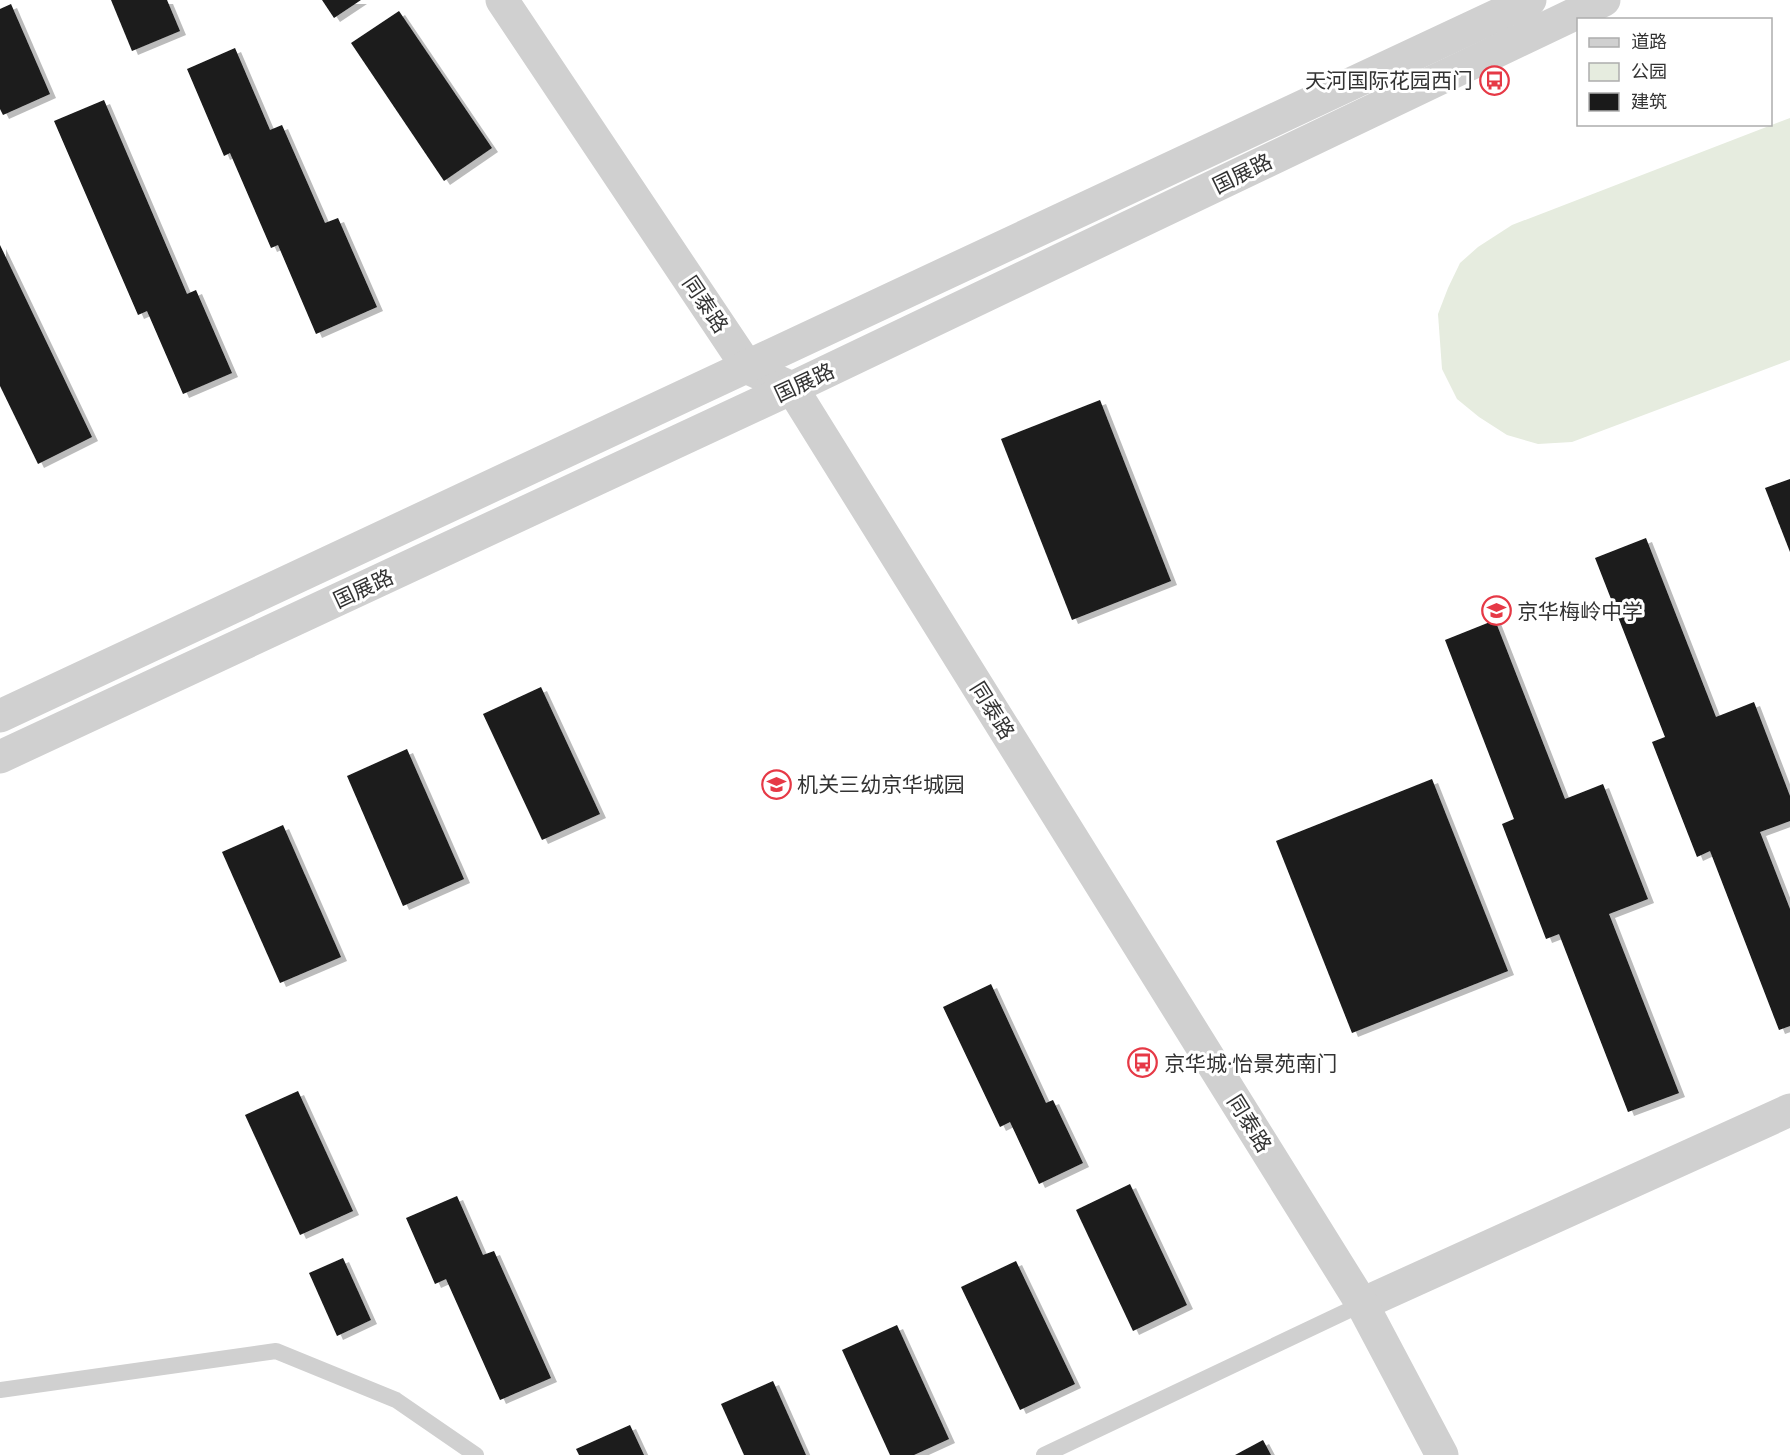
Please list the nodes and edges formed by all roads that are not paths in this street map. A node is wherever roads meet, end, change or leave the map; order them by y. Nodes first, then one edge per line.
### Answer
1 (502, 0) edge
2 (1530, 0) edge
3 (1604, 0) edge
4 (748, 368) junction
5 (792, 388) junction
6 (0, 716) edge
7 (0, 757) edge
8 (1790, 1110) edge
9 (1362, 1304) junction
10 (0, 1390) edge
11 (476, 1455) edge
12 (1044, 1455) edge
13 (1442, 1455) edge

1 - 4 street, 同泰路
2 - 4 street, 国展路
3 - 5 street, 国展路
4 - 5 street
4 - 6 street, 国展路
5 - 7 street, 国展路
5 - 9 street, 同泰路
8 - 9 street
9 - 12 lane
9 - 13 street, 同泰路
10 - 11 lane

